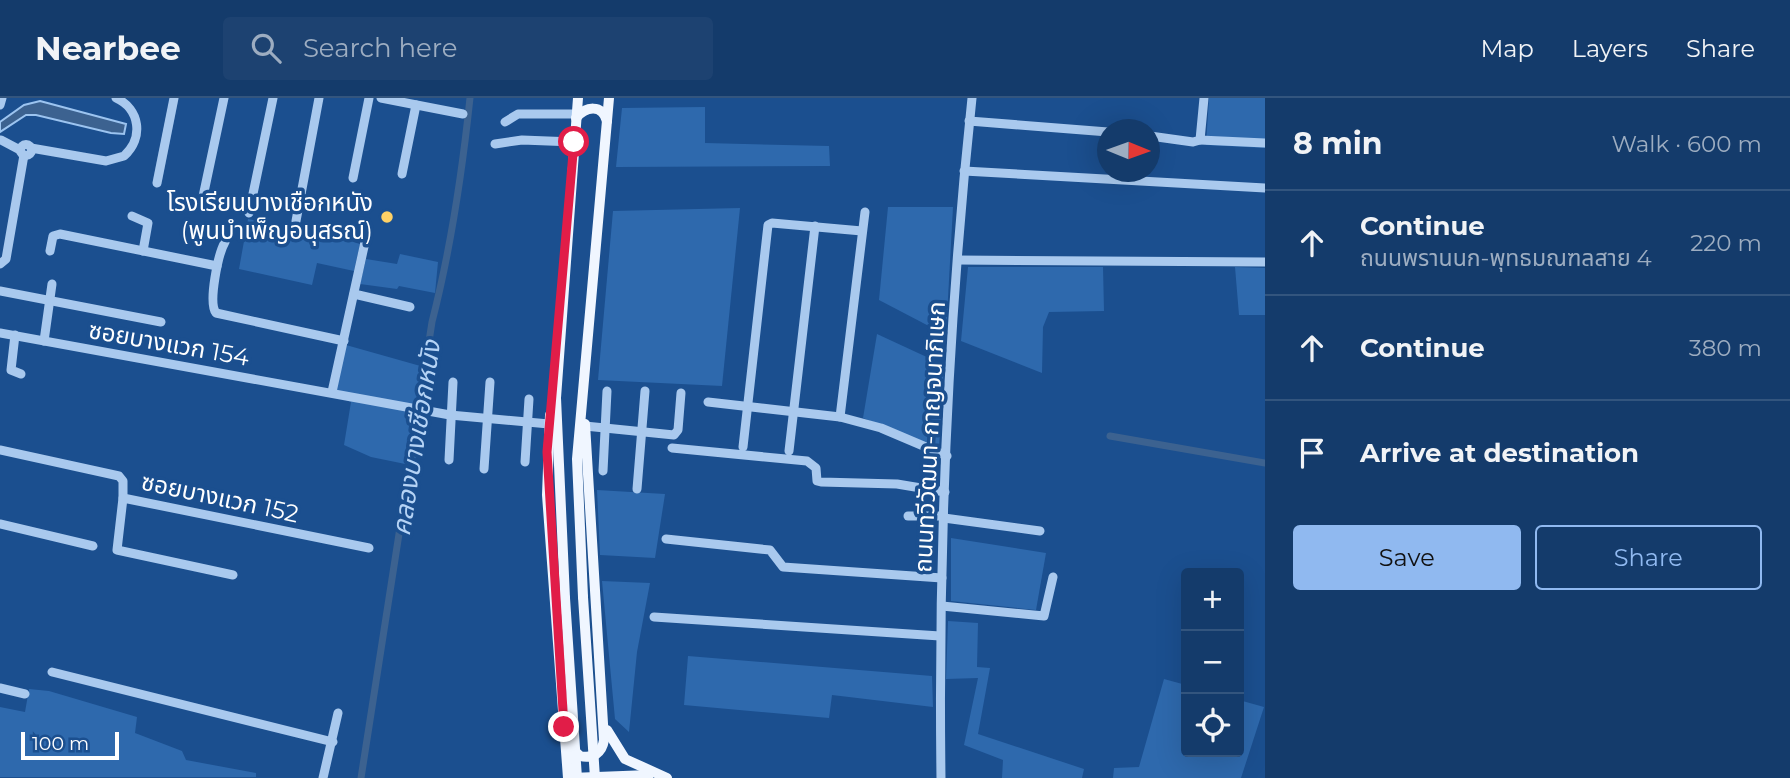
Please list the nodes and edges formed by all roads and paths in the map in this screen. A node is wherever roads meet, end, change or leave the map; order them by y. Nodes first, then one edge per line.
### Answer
1 (2, 98) edge
2 (116, 98) edge
3 (174, 98) edge
4 (224, 98) edge
5 (272, 98) edge
6 (319, 98) edge
7 (369, 98) edge
8 (381, 98) edge
9 (578, 98) edge
10 (608, 98) edge
11 (972, 98) edge
12 (1204, 98) edge
13 (0, 105) edge
14 (416, 105) junction
15 (463, 114) dead end
16 (577, 116) junction
17 (607, 121) junction
18 (969, 121) junction
19 (505, 122) dead end
20 (1097, 131) edge
21 (1160, 137) edge
22 (0, 139) edge
23 (1200, 140) junction
24 (574, 142) junction
25 (1265, 143) edge
26 (495, 144) dead end
27 (25, 151) junction
28 (964, 171) junction
29 (402, 174) dead end
30 (353, 178) dead end
31 (157, 183) dead end
32 (1265, 188) edge
33 (201, 206) dead end
34 (865, 212) dead end
35 (249, 213) dead end
36 (132, 216) dead end
37 (296, 221) dead end
38 (815, 226) junction
39 (862, 232) junction
40 (367, 233) dead end
41 (225, 242) dead end
42 (50, 251) dead end
43 (143, 251) junction
44 (958, 260) junction
45 (1265, 262) edge
46 (0, 264) edge
47 (217, 266) junction
48 (52, 284) dead end
49 (0, 290) edge
50 (354, 294) junction
51 (51, 301) junction
52 (410, 307) dead end
53 (161, 322) dead end
54 (0, 333) edge
55 (15, 335) junction
56 (44, 341) junction
57 (344, 341) junction
58 (557, 353) junction
59 (21, 374) dead end
60 (453, 382) dead end
61 (490, 382) dead end
62 (584, 385) junction
63 (607, 391) dead end
64 (645, 391) dead end
65 (332, 392) junction
66 (681, 393) dead end
67 (529, 399) dead end
68 (708, 402) dead end
69 (747, 406) junction
70 (794, 412) junction
71 (450, 415) junction
72 (840, 417) junction
73 (487, 419) junction
74 (528, 422) junction
75 (549, 424) junction
76 (585, 426) junction
77 (606, 427) junction
78 (642, 433) junction
79 (743, 447) dead end
80 (672, 448) dead end
81 (0, 450) edge
82 (789, 452) dead end
83 (947, 456) junction
84 (449, 460) dead end
85 (525, 462) dead end
86 (484, 469) dead end
87 (603, 471) dead end
88 (637, 489) dead end
89 (945, 492) junction
90 (123, 498) junction
91 (908, 516) dead end
92 (944, 517) junction
93 (0, 524) edge
94 (1040, 531) dead end
95 (666, 539) dead end
96 (93, 546) dead end
97 (369, 548) dead end
98 (233, 575) dead end
99 (1053, 577) dead end
100 (942, 578) junction
101 (942, 606) junction
102 (654, 617) dead end
103 (940, 636) junction
104 (52, 671) dead end
105 (0, 688) edge
106 (25, 694) dead end
107 (602, 707) junction
108 (338, 713) dead end
109 (564, 733) junction
110 (333, 742) junction
111 (664, 776) edge
112 (323, 778) edge
113 (570, 778) edge
114 (577, 778) edge
115 (596, 778) edge
116 (941, 778) edge

1 - 13 street
2 - 27 street
3 - 31 street
4 - 33 street
5 - 35 street
6 - 37 street
7 - 30 street
8 - 14 street
9 - 16 main road
10 - 17 main road
11 - 18 street, ถนนทวีวัฒนา-กาญจนาภิเษก
12 - 23 street
14 - 15 street
14 - 29 street
16 - 17 main road
16 - 19 street
16 - 24 main road
17 - 62 main road
18 - 20 street
18 - 28 street, ถนนทวีวัฒนา-กาญจนาภิเษก
21 - 23 street
22 - 27 street
23 - 25 street
24 - 26 street
24 - 58 main road
27 - 46 street
28 - 32 street
28 - 44 street, ถนนทวีวัฒนา-กาญจนาภิเษก
34 - 39 street
36 - 43 street
38 - 39 street
38 - 69 street
38 - 70 street
39 - 72 street
40 - 50 street
41 - 47 street
42 - 43 street
43 - 47 street
44 - 45 street
44 - 83 street, ถนนทวีวัฒนา-กาญจนาภิเษก
47 - 57 street
48 - 51 street
49 - 51 street
50 - 52 street
50 - 57 street
51 - 53 street
51 - 56 street
54 - 55 street, ซอยบางแวก 154
55 - 56 street, ซอยบางแวก 154
55 - 59 street
56 - 65 street, ซอยบางแวก 154
57 - 65 street
58 - 75 main road
58 - 114 main road, bridge
60 - 71 street
61 - 73 street
62 - 76 main road
62 - 115 main road, bridge
63 - 77 street
64 - 78 street
65 - 71 street, ซอยบางแวก 154
66 - 78 street
67 - 74 street
68 - 69 street
69 - 70 street
69 - 79 street
70 - 72 street
70 - 82 street
71 - 73 street, ซอยบางแวก 154
71 - 84 street
72 - 83 street
73 - 74 street, ซอยบางแวก 154
73 - 86 street
74 - 75 street, ซอยบางแวก 154
74 - 85 street
75 - 109 main road
76 - 77 street
76 - 107 main road
77 - 78 street
77 - 87 street
78 - 88 street
80 - 89 street
81 - 90 street, ซอยบางแวก 152
83 - 89 street, ถนนทวีวัฒนา-กาญจนาภิเษก
89 - 92 street, ถนนทวีวัฒนา-กาญจนาภิเษก
90 - 97 street, ซอยบางแวก 152
90 - 98 street
91 - 92 street
92 - 94 street
92 - 100 street, ถนนทวีวัฒนา-กาญจนาภิเษก
93 - 96 street
95 - 100 street
99 - 101 street
100 - 101 street, ถนนทวีวัฒนา-กาญจนาภิเษก
101 - 103 street, ถนนทวีวัฒนา-กาญจนาภิเษก
102 - 103 street
103 - 116 street, ถนนทวีวัฒนา-กาญจนาภิเษก
104 - 110 street
105 - 106 street
107 - 109 main road
107 - 111 main road
108 - 110 street
109 - 113 main road
110 - 112 street
111 - 113 main road

